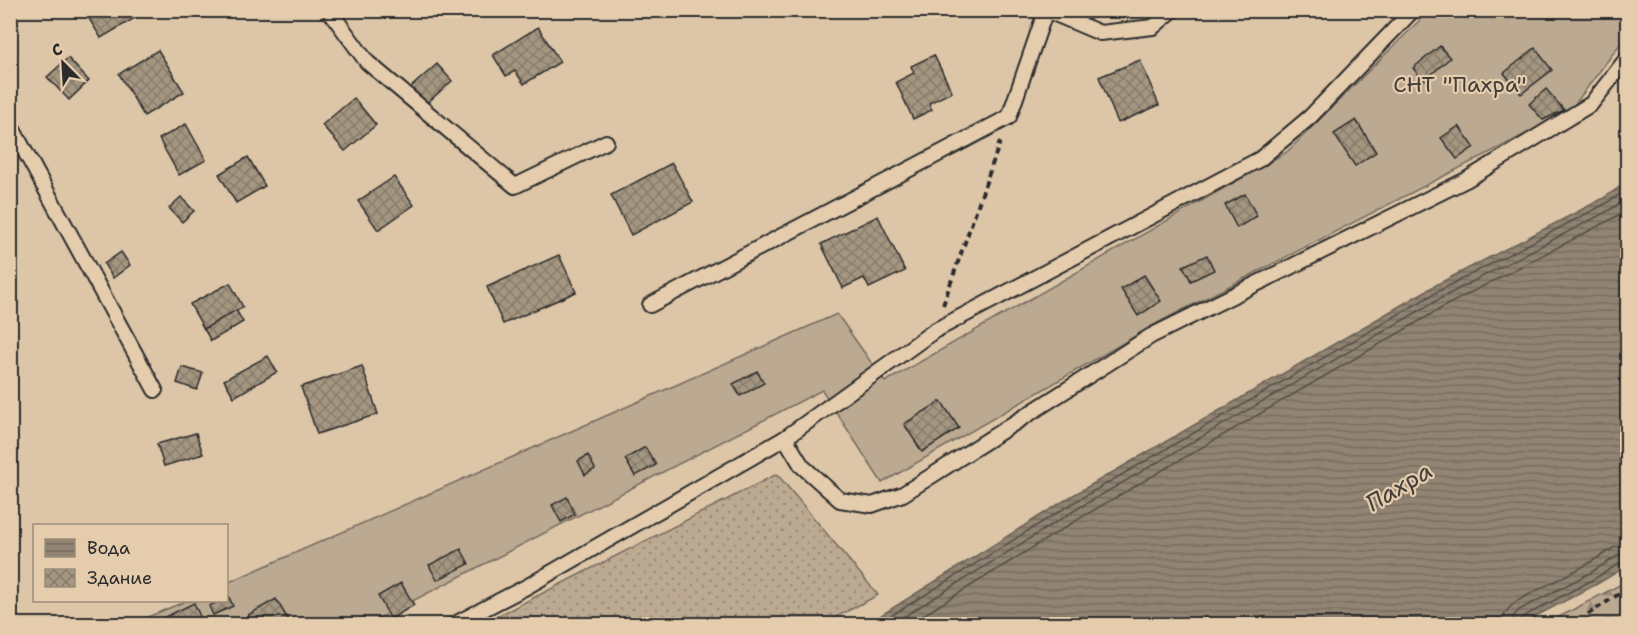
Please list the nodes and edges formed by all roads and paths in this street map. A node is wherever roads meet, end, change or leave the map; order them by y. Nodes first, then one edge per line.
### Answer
1 (329, 10) edge
2 (1046, 10) edge
3 (1173, 10) edge
4 (1413, 10) edge
5 (1628, 57) edge
6 (1009, 117) junction
7 (10, 124) edge
8 (606, 142) dead end
9 (650, 304) dead end
10 (934, 331) junction
11 (155, 390) dead end
12 (785, 438) junction
13 (1628, 588) edge
14 (455, 624) edge
15 (1590, 624) edge

1 - 8 lane
2 - 3 lane
2 - 6 lane
4 - 10 lane
5 - 12 lane
6 - 9 lane
6 - 10 path
7 - 11 lane
10 - 12 lane
12 - 14 lane
13 - 15 path

